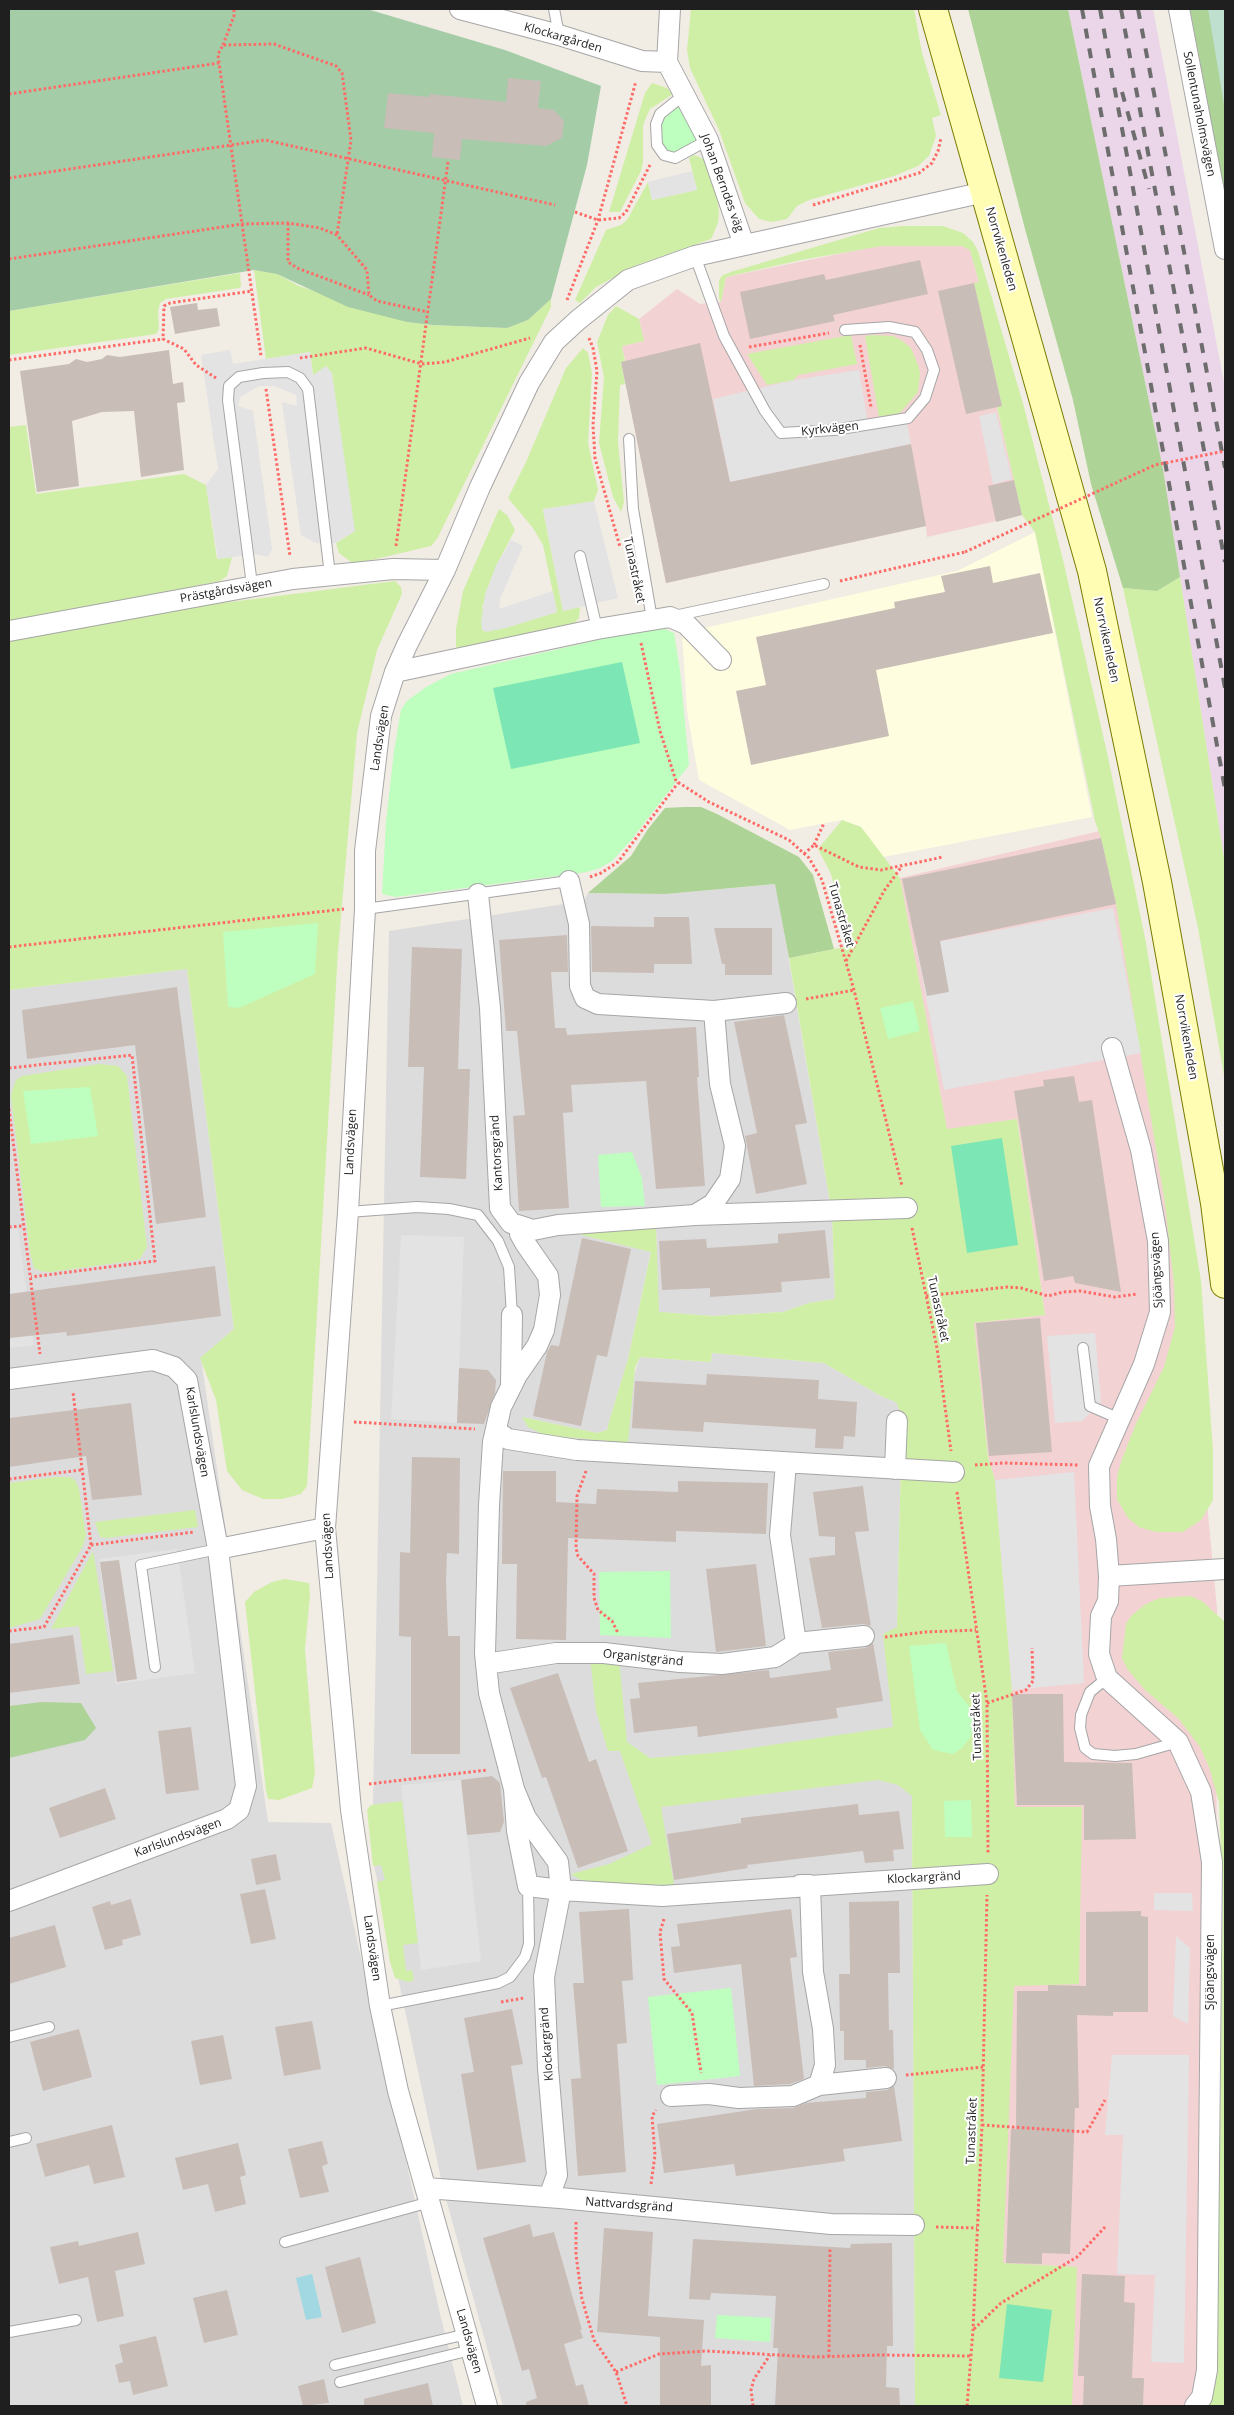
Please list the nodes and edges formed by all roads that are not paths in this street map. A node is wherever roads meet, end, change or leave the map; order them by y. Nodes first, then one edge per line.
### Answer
1 (460, 9) edge
2 (554, 9) edge
3 (670, 9) edge
4 (933, 9) edge
5 (1179, 9) edge
6 (559, 35) junction
7 (668, 62) junction
8 (685, 94) junction
9 (708, 140) junction
10 (985, 192) junction
11 (744, 245) junction
12 (1225, 249) edge
13 (695, 256) junction
14 (844, 330) road end
15 (628, 439) dead end
16 (580, 556) dead end
17 (445, 570) junction
18 (330, 575) junction
19 (824, 584) road end
20 (252, 585) junction
21 (653, 619) junction
22 (598, 629) junction
23 (9, 631) edge
24 (721, 660) dead end
25 (395, 672) junction
26 (569, 881) joint
27 (478, 894) junction
28 (365, 909) junction
29 (786, 1003) road end
30 (714, 1011) junction
31 (1112, 1048) dead end
32 (907, 1208) road end
33 (348, 1212) junction
34 (695, 1215) junction
35 (516, 1244) junction
36 (1225, 1284) edge
37 (512, 1315) joint
38 (1083, 1348) dead end
39 (9, 1379) edge
40 (511, 1387) junction
41 (1120, 1419) junction
42 (897, 1421) dead end
43 (496, 1431) junction
44 (786, 1463) junction
45 (895, 1469) junction
46 (954, 1472) road end
47 (325, 1528) junction
48 (216, 1540) junction
49 (1225, 1569) edge
50 (1109, 1576) junction
51 (864, 1636) road end
52 (796, 1643) junction
53 (486, 1664) junction
54 (155, 1667) dead end
55 (1107, 1678) junction
56 (1178, 1742) junction
57 (514, 1789) junction
58 (988, 1874) road end
59 (800, 1885) junction
60 (528, 1886) junction
61 (561, 1890) junction
62 (9, 1901) edge
63 (380, 2006) junction
64 (49, 2027) dead end
65 (9, 2037) edge
66 (886, 2078) road end
67 (819, 2086) junction
68 (671, 2096) road end
69 (26, 2138) dead end
70 (9, 2142) edge
71 (428, 2195) junction
72 (549, 2197) junction
73 (914, 2225) road end
74 (285, 2242) dead end
75 (76, 2320) dead end
76 (9, 2332) edge
77 (469, 2342) junction
78 (335, 2365) dead end
79 (340, 2382) dead end
80 (487, 2406) edge
81 (1195, 2406) edge

1 - 6 street, Klockargården
2 - 6 lane
3 - 7 street
4 - 10 main road, Norrvikenleden
5 - 12 street, Sollentunaholmsvägen
6 - 7 street, Klockargården
7 - 8 street, Johan Berndes väg
8 - 9 street, Johan Berndes väg
8 - 9 lane
9 - 11 street, Johan Berndes väg
10 - 11 street
10 - 36 main road, Norrvikenleden
11 - 13 street
13 - 14 lane, Kyrkvägen
13 - 17 street
15 - 21 lane
16 - 22 lane
17 - 18 street, Prästgårdsvägen
17 - 25 street, Landsvägen
18 - 20 street, Prästgårdsvägen
18 - 20 lane
19 - 21 lane
20 - 23 street, Prästgårdsvägen
21 - 22 street
21 - 24 street
22 - 25 street
25 - 28 street, Landsvägen
26 - 27 lane
26 - 30 street
27 - 28 lane
27 - 35 street, Kantorsgränd
28 - 33 street, Landsvägen
29 - 30 street
30 - 34 street
31 - 41 street, Sjöängsvägen
32 - 34 street
33 - 35 lane
33 - 47 street, Landsvägen
34 - 35 street
35 - 37 lane
35 - 40 street
37 - 40 street
38 - 41 lane
39 - 48 street, Karlslundsvägen
40 - 43 street
41 - 50 street, Sjöängsvägen
42 - 45 street
43 - 44 street
43 - 53 street
44 - 45 street
44 - 52 street
45 - 46 street
47 - 48 street
47 - 63 street, Landsvägen
48 - 54 lane
48 - 62 street, Karlslundsvägen
49 - 50 street
50 - 55 street, Sjöängsvägen
51 - 52 street, Organistgränd
52 - 53 street, Organistgränd
53 - 57 street
55 - 56 street, Sjöängsvägen
55 - 56 lane
56 - 81 street, Sjöängsvägen
57 - 60 street
57 - 61 street
58 - 59 street, Klockargränd
59 - 61 street, Klockargränd
59 - 67 street
60 - 61 street, Klockargränd
60 - 63 lane
61 - 72 street, Klockargränd
63 - 71 street, Landsvägen
64 - 65 lane
66 - 67 street
67 - 68 street
69 - 70 lane
71 - 72 street, Nattvardsgränd
71 - 74 lane
71 - 77 street, Landsvägen
72 - 73 street, Nattvardsgränd
75 - 76 lane
77 - 78 lane
77 - 79 lane
77 - 80 street, Landsvägen

